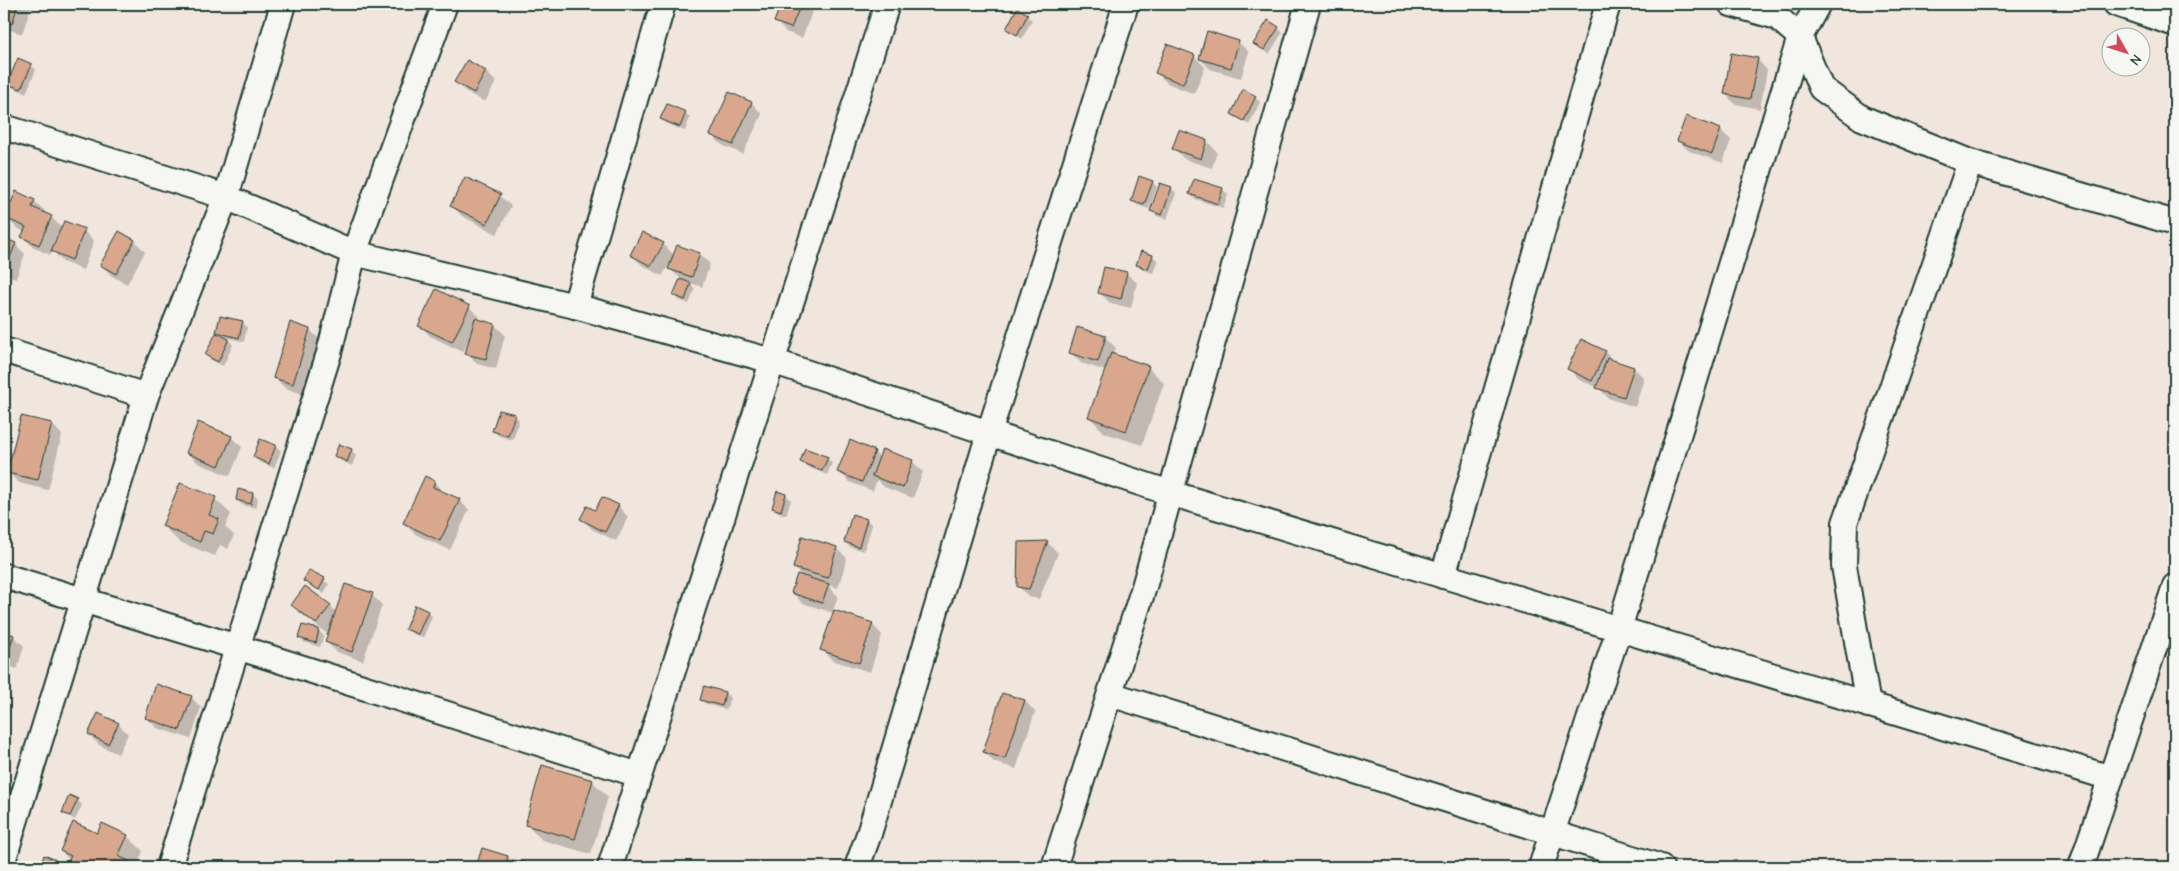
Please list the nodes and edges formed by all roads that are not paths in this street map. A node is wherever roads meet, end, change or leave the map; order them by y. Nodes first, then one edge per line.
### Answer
1 (283, 4) edge
2 (445, 4) edge
3 (662, 4) edge
4 (887, 4) edge
5 (1126, 4) edge
6 (1308, 4) edge
7 (1608, 4) edge
8 (1731, 4) edge
9 (1818, 4) edge
10 (2116, 4) edge
11 (2175, 24) edge
12 (1800, 38) junction
13 (4, 127) edge
14 (1970, 162) junction
15 (226, 197) junction
16 (2175, 223) edge
17 (354, 253) junction
18 (575, 306) junction
19 (4, 350) edge
20 (772, 361) junction
21 (146, 396) junction
22 (989, 433) junction
23 (1170, 493) junction
24 (4, 576) edge
25 (1443, 576) junction
26 (2175, 586) edge
27 (85, 601) junction
28 (2169, 623) edge
29 (1619, 629) junction
30 (237, 647) junction
31 (1110, 694) junction
32 (1868, 704) junction
33 (639, 775) junction
34 (2111, 778) junction
35 (9, 822) edge
36 (1553, 833) junction
37 (4, 858) edge
38 (169, 867) edge
39 (610, 867) edge
40 (857, 867) edge
41 (1054, 867) edge
42 (1541, 867) edge
43 (1661, 867) edge
44 (2082, 867) edge

1 - 15 street
2 - 17 street
3 - 18 street
4 - 20 street
5 - 22 street
6 - 23 street
7 - 25 street
8 - 12 street
9 - 12 street
10 - 11 street
12 - 14 street
12 - 29 street
13 - 15 street
14 - 16 street
14 - 32 street
15 - 17 street
15 - 21 street
17 - 18 street
17 - 30 street
18 - 20 street
19 - 21 street
20 - 22 street
20 - 33 street
21 - 27 street
22 - 23 street
22 - 40 street
23 - 25 street
23 - 31 street
24 - 27 street
25 - 29 street
26 - 28 street
27 - 30 street
27 - 35 street
28 - 34 street
29 - 32 street
29 - 36 street
30 - 33 street
30 - 38 street
31 - 36 street
31 - 41 street
32 - 34 street
33 - 39 street
34 - 44 street
35 - 37 street
36 - 42 street
36 - 43 street

